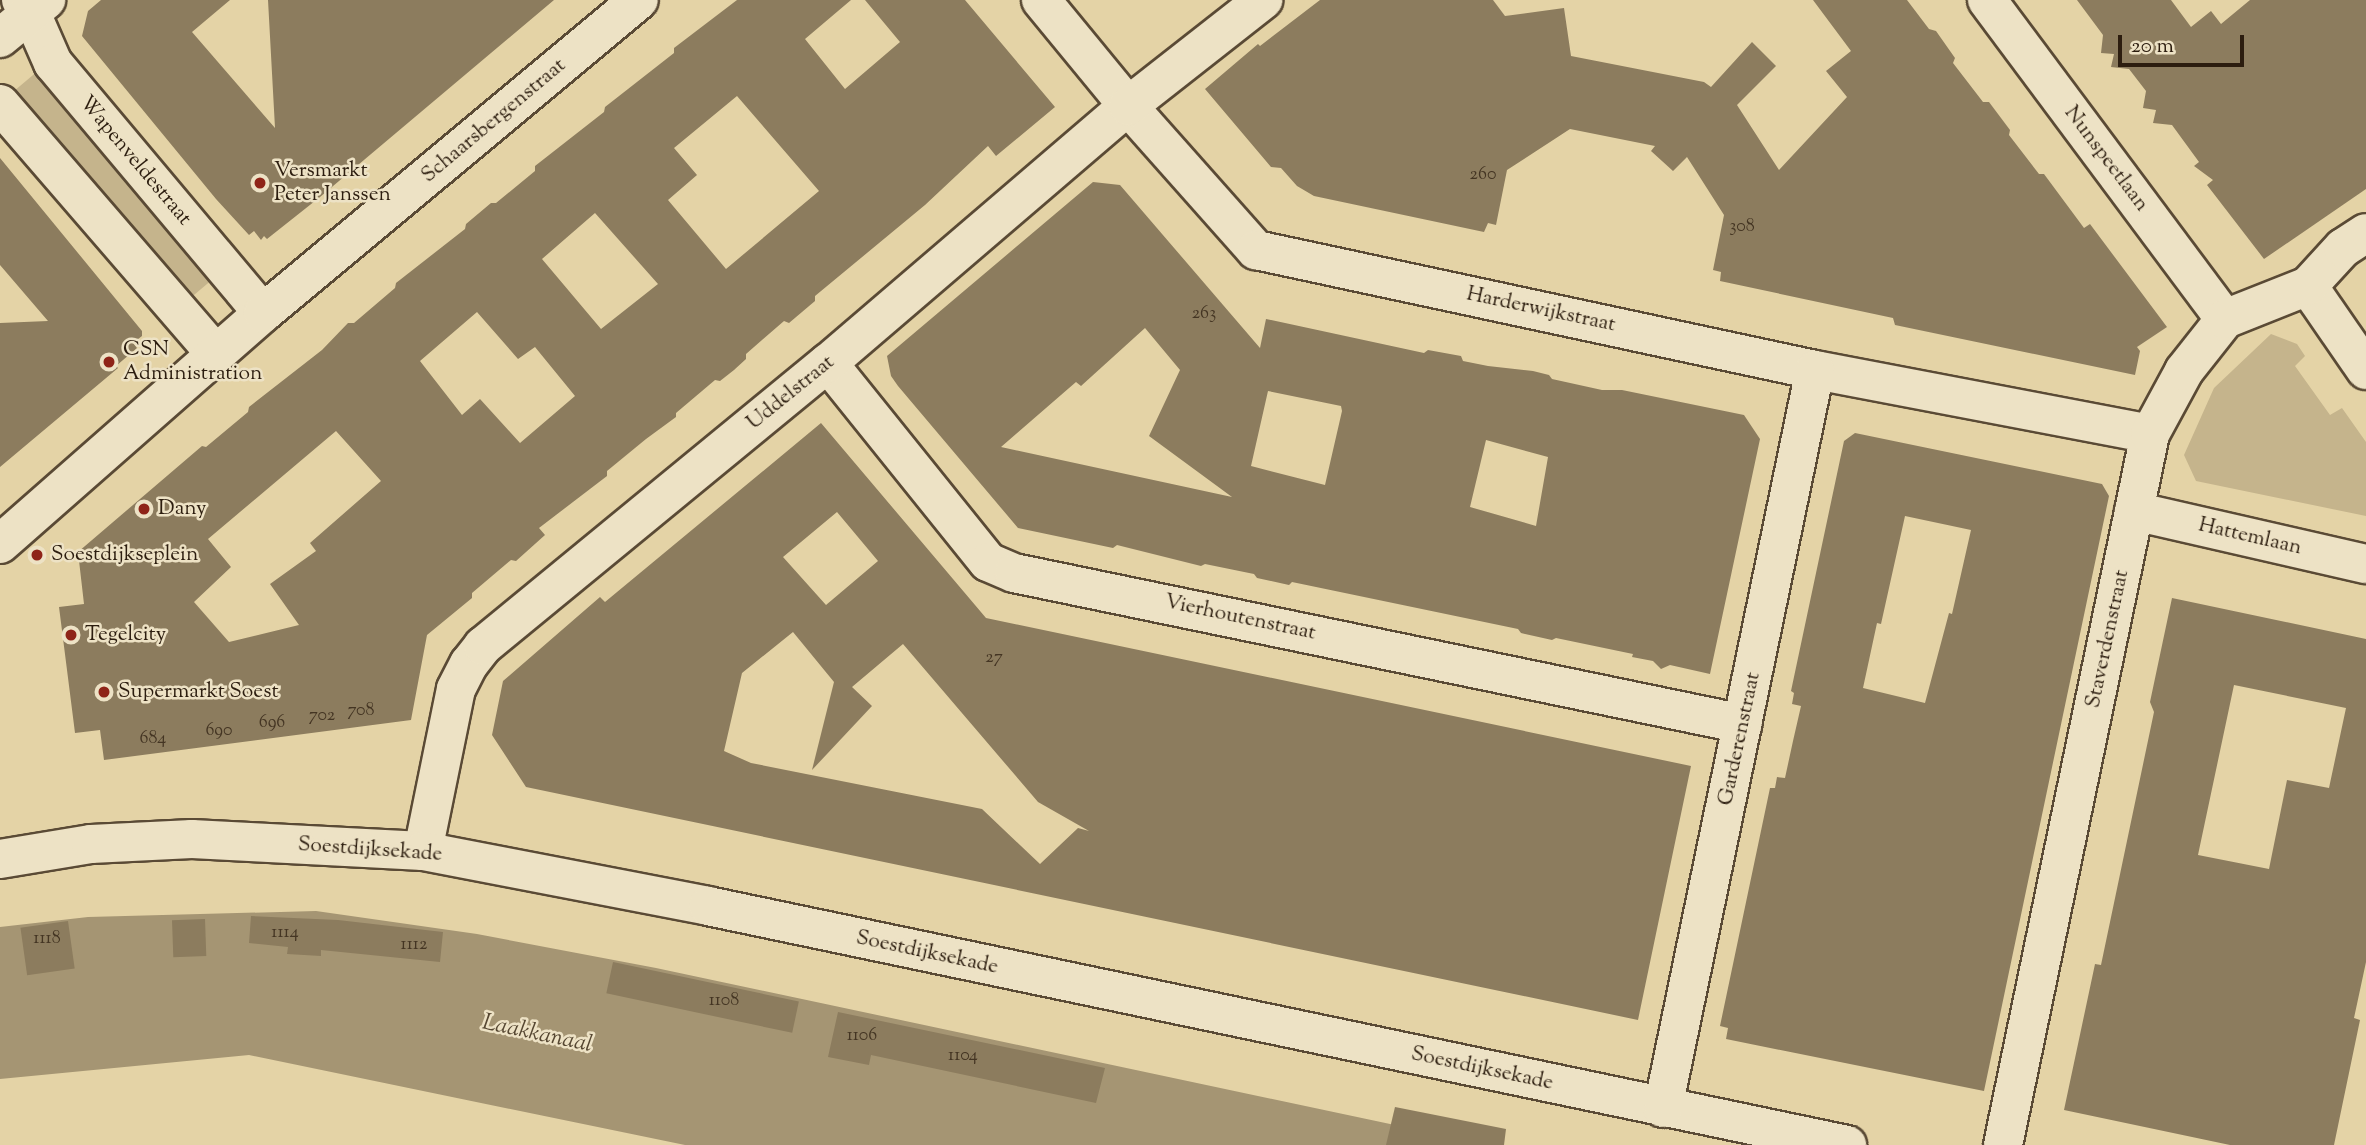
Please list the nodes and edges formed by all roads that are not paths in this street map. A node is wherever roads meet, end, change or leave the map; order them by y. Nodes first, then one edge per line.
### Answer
1 (639, 0) edge
2 (1041, 0) edge
3 (1264, 0) edge
4 (1987, 0) edge
5 (32, 4) edge
6 (0, 38) edge
7 (0, 104) edge
8 (1128, 106) junction
9 (2366, 233) edge
10 (2308, 286) junction
11 (263, 313) junction
12 (2225, 318) junction
13 (216, 354) junction
14 (828, 363) junction
15 (1815, 370) junction
16 (2366, 370) edge
17 (2150, 434) junction
18 (2134, 511) junction
19 (0, 544) edge
20 (2366, 564) edge
21 (1743, 724) junction
22 (423, 851) junction
23 (0, 859) edge
24 (1663, 1108) junction
25 (1847, 1145) edge
26 (2003, 1145) edge

1 - 11 street, Schaarsbergenstraat
2 - 8 street, Harderwijkstraat
3 - 8 street, Uddelstraat
4 - 12 street, Nunspeetlaan
5 - 6 street
5 - 11 street, Wapenveldestraat
7 - 13 street
8 - 14 street, Uddelstraat
8 - 15 street, Harderwijkstraat
9 - 10 street
10 - 12 street
10 - 16 street
11 - 13 street, Schaarsbergenstraat
12 - 17 street, Staverdenstraat
13 - 19 street, Schaarsbergenstraat
14 - 21 street, Vierhoutenstraat
14 - 22 street, Uddelstraat
15 - 17 street, Harderwijkstraat
15 - 21 street, Garderenstraat
17 - 18 street, Staverdenstraat
18 - 20 street, Hattemlaan
18 - 26 street, Staverdenstraat
21 - 24 street, Garderenstraat
22 - 23 street, Soestdijksekade
22 - 24 street, Soestdijksekade
24 - 25 street, Soestdijksekade

